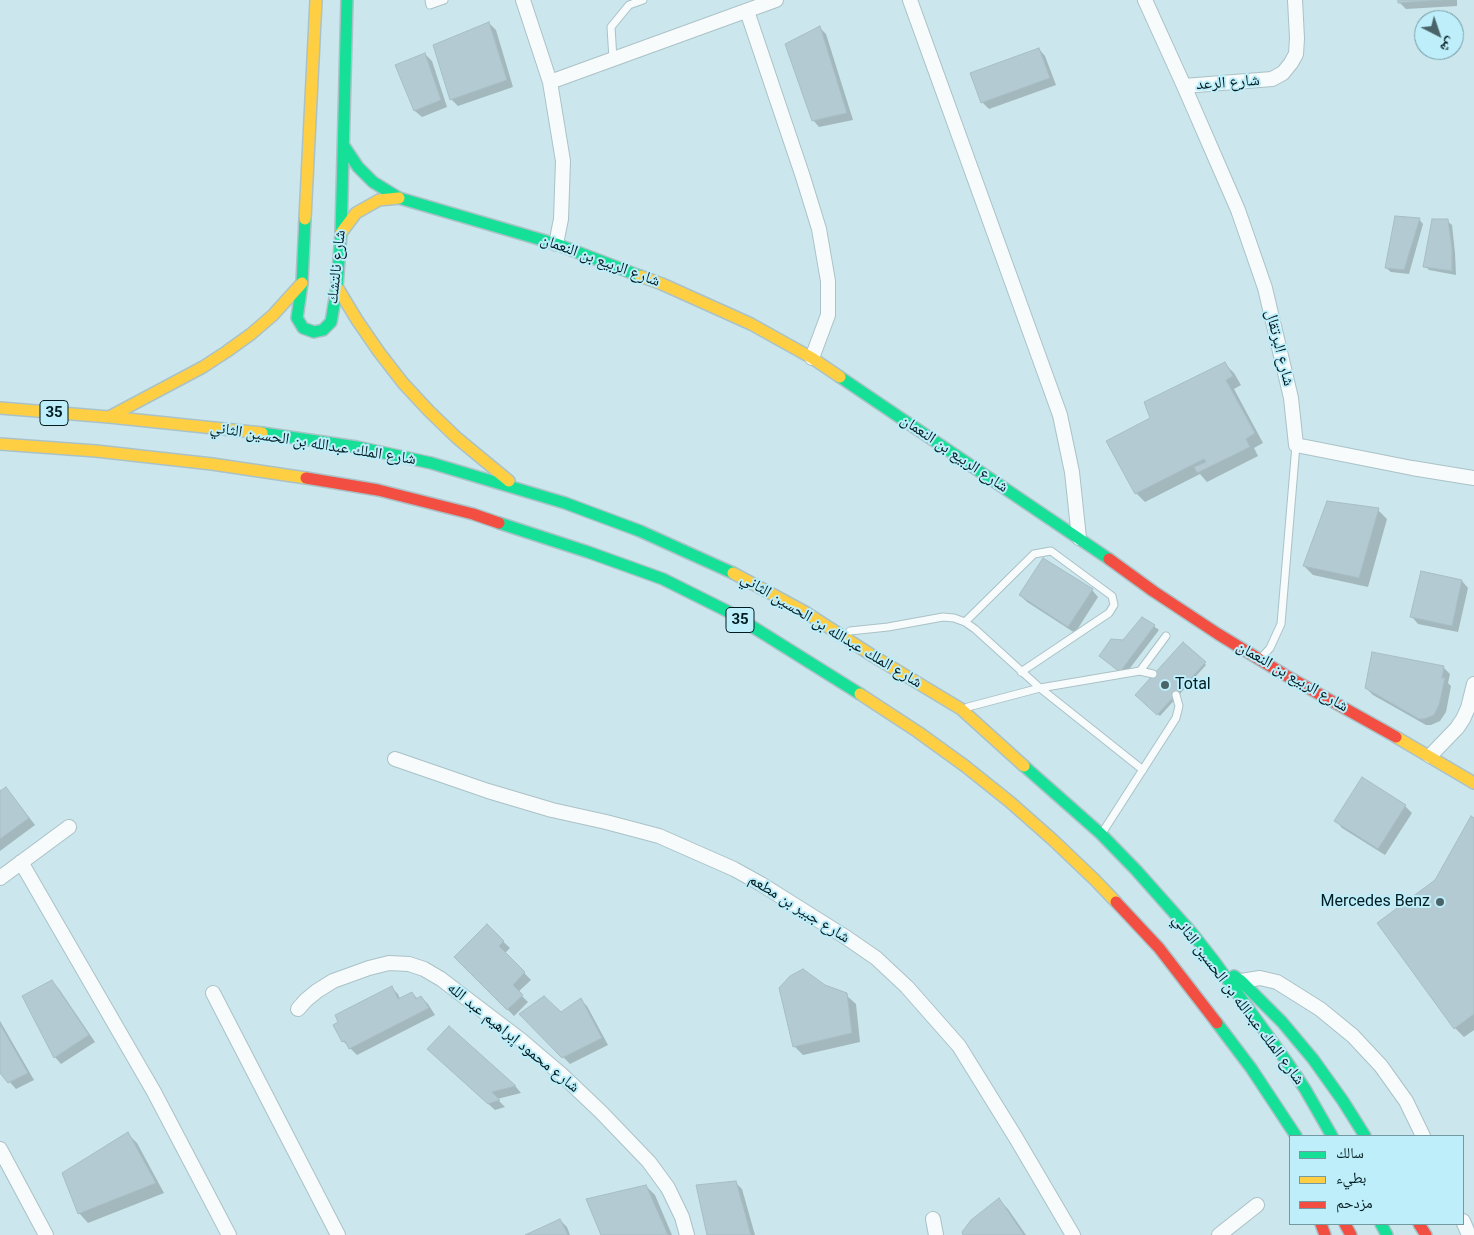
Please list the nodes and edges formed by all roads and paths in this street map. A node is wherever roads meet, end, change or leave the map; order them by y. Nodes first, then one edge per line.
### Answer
1 (316, 0) edge
2 (347, 0) edge
3 (429, 0) edge
4 (444, 0) edge
5 (523, 0) edge
6 (643, 0) edge
7 (776, 0) edge
8 (910, 0) edge
9 (1146, 0) edge
10 (1295, 0) edge
11 (747, 11) junction
12 (613, 58) junction
13 (550, 82) junction
14 (1184, 86) junction
15 (344, 146) junction
16 (399, 198) junction
17 (341, 233) junction
18 (556, 244) junction
19 (302, 283) junction
20 (337, 287) junction
21 (812, 358) junction
22 (0, 408) edge
23 (109, 417) junction
24 (0, 444) edge
25 (1296, 445) junction
26 (1474, 478) edge
27 (520, 489) junction
28 (1079, 538) junction
29 (965, 622) junction
30 (837, 632) junction
31 (1166, 636) dead end
32 (1259, 660) junction
33 (1140, 671) junction
34 (1021, 672) junction
35 (1153, 674) dead end
36 (1474, 684) edge
37 (1040, 688) junction
38 (1176, 695) dead end
39 (961, 709) junction
40 (1430, 756) junction
41 (395, 759) dead end
42 (1143, 770) junction
43 (1474, 783) edge
44 (68, 827) dead end
45 (1101, 834) junction
46 (21, 862) junction
47 (0, 878) edge
48 (1214, 961) junction
49 (1241, 981) junction
50 (213, 993) dead end
51 (298, 1009) dead end
52 (1295, 1135) edge
53 (1331, 1135) edge
54 (1364, 1135) edge
55 (1423, 1135) edge
56 (0, 1149) edge
57 (1256, 1205) dead end
58 (933, 1219) dead end
59 (1464, 1223) edge
60 (46, 1235) edge
61 (229, 1235) edge
62 (338, 1235) edge
63 (687, 1235) edge
64 (936, 1235) edge
65 (1073, 1235) edge
66 (1219, 1235) edge
67 (1469, 1235) edge

1 - 19 main road, شارع نالتشك
2 - 15 main road, شارع نالتشك
3 - 4 lane
5 - 13 street
6 - 12 lane
7 - 11 street
8 - 28 street
9 - 14 street, شارع البرتقال
10 - 14 street, شارع الرعد
11 - 12 street
11 - 21 street
12 - 13 street
13 - 18 street
14 - 25 street, شارع البرتقال
15 - 16 main road, شارع الربيع بن النعمان
15 - 17 main road, شارع نالتشك
16 - 17 main road, شارع الربيع بن النعمان
16 - 18 main road, شارع الربيع بن النعمان
17 - 20 main road, شارع نالتشك
18 - 21 main road, شارع الربيع بن النعمان
19 - 20 main road, شارع نالتشك
19 - 23 main road
20 - 27 main road
21 - 28 main road, شارع الربيع بن النعمان
22 - 23 main road, شارع الملك عبدالله بن الحسين الثاني / 35
23 - 27 main road, شارع الملك عبدالله بن الحسين الثاني / 35
24 - 52 main road, شارع الملك عبدالله بن الحسين الثاني / 35
25 - 26 street
25 - 32 lane
27 - 30 main road, شارع الملك عبدالله بن الحسين الثاني / 35
28 - 32 main road, شارع الربيع بن النعمان
29 - 30 lane
29 - 34 lane
29 - 34 lane
30 - 39 main road, شارع الملك عبدالله بن الحسين الثاني / 35
31 - 33 lane
32 - 40 main road, شارع الربيع بن النعمان
33 - 35 lane
33 - 37 lane
34 - 37 lane
36 - 40 street
37 - 39 lane
37 - 42 lane
38 - 42 lane
39 - 45 main road, شارع الملك عبدالله بن الحسين الثاني / 35
40 - 43 main road, شارع الربيع بن النعمان
41 - 65 street, شارع جبير بن مطعم
42 - 45 lane
44 - 46 street
45 - 48 main road, شارع الملك عبدالله بن الحسين الثاني / 35
46 - 47 street
46 - 61 street
48 - 49 main road
48 - 53 main road, شارع الملك عبدالله بن الحسين الثاني / 35
49 - 54 main road
49 - 55 street
50 - 62 street
51 - 63 street, شارع محمود إبراهيم عبد الله
56 - 60 street
57 - 66 street
58 - 64 street
59 - 67 street

